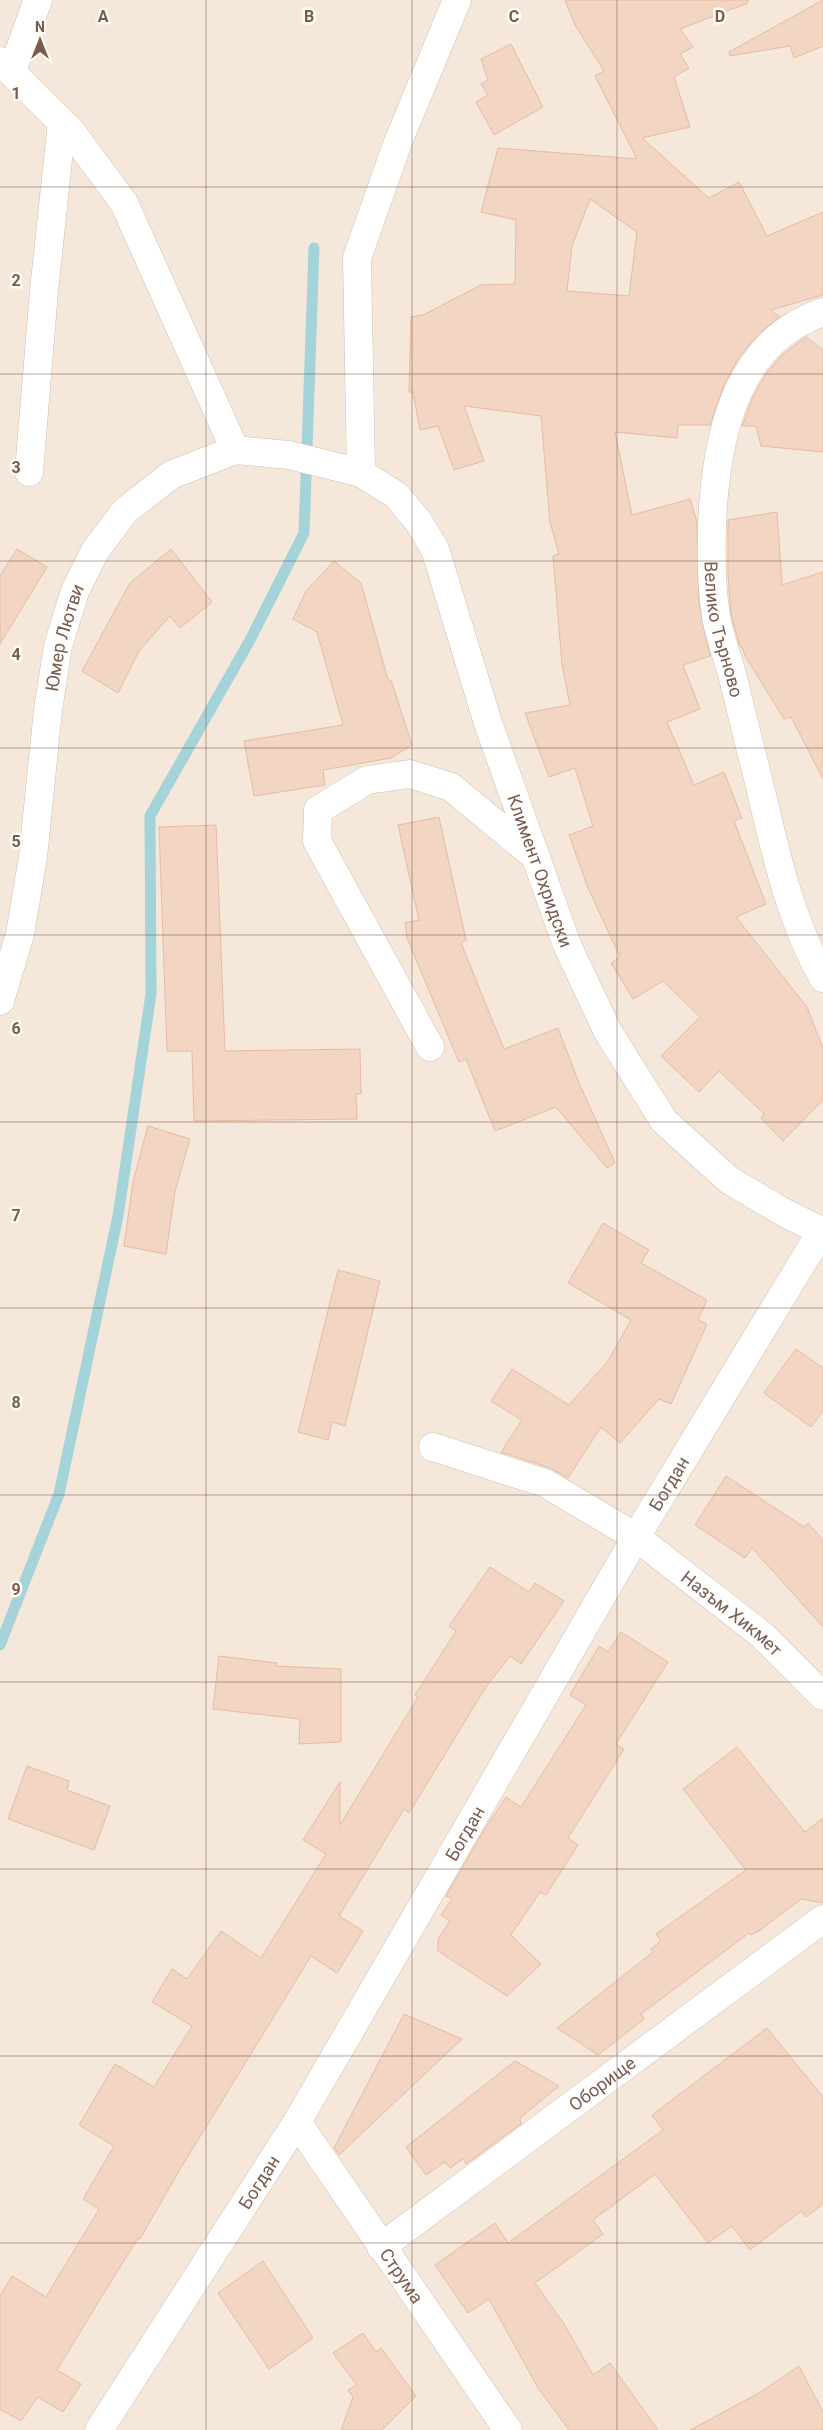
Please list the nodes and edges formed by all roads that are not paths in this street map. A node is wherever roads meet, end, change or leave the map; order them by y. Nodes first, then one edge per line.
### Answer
1 (38, 0) edge
2 (457, 0) edge
3 (6, 66) edge
4 (62, 122) junction
5 (823, 312) edge
6 (235, 450) junction
7 (332, 465) joint
8 (29, 472) dead end
9 (361, 473) junction
10 (536, 857) junction
11 (823, 978) edge
12 (0, 1001) edge
13 (430, 1047) dead end
14 (822, 1232) edge
15 (433, 1447) dead end
16 (636, 1537) junction
17 (823, 1696) edge
18 (820, 1927) edge
19 (297, 2122) junction
20 (381, 2247) junction
21 (99, 2430) edge
22 (508, 2430) edge

1 - 3 street
2 - 9 street
3 - 4 street
4 - 6 street
4 - 8 street
5 - 11 street, Велико Търново
6 - 7 street, Юмер Лютви
6 - 12 street, Юмер Лютви
7 - 9 street, Климент Охридски
9 - 10 street, Климент Охридски
10 - 13 street
10 - 14 street, Климент Охридски
14 - 16 street, Богдан
15 - 16 street, Назъм Хикмет
16 - 17 street, Назъм Хикмет
16 - 19 street, Богдан
18 - 20 street, Оборище
19 - 20 street, Струма
19 - 21 street, Богдан
20 - 22 street, Струма

